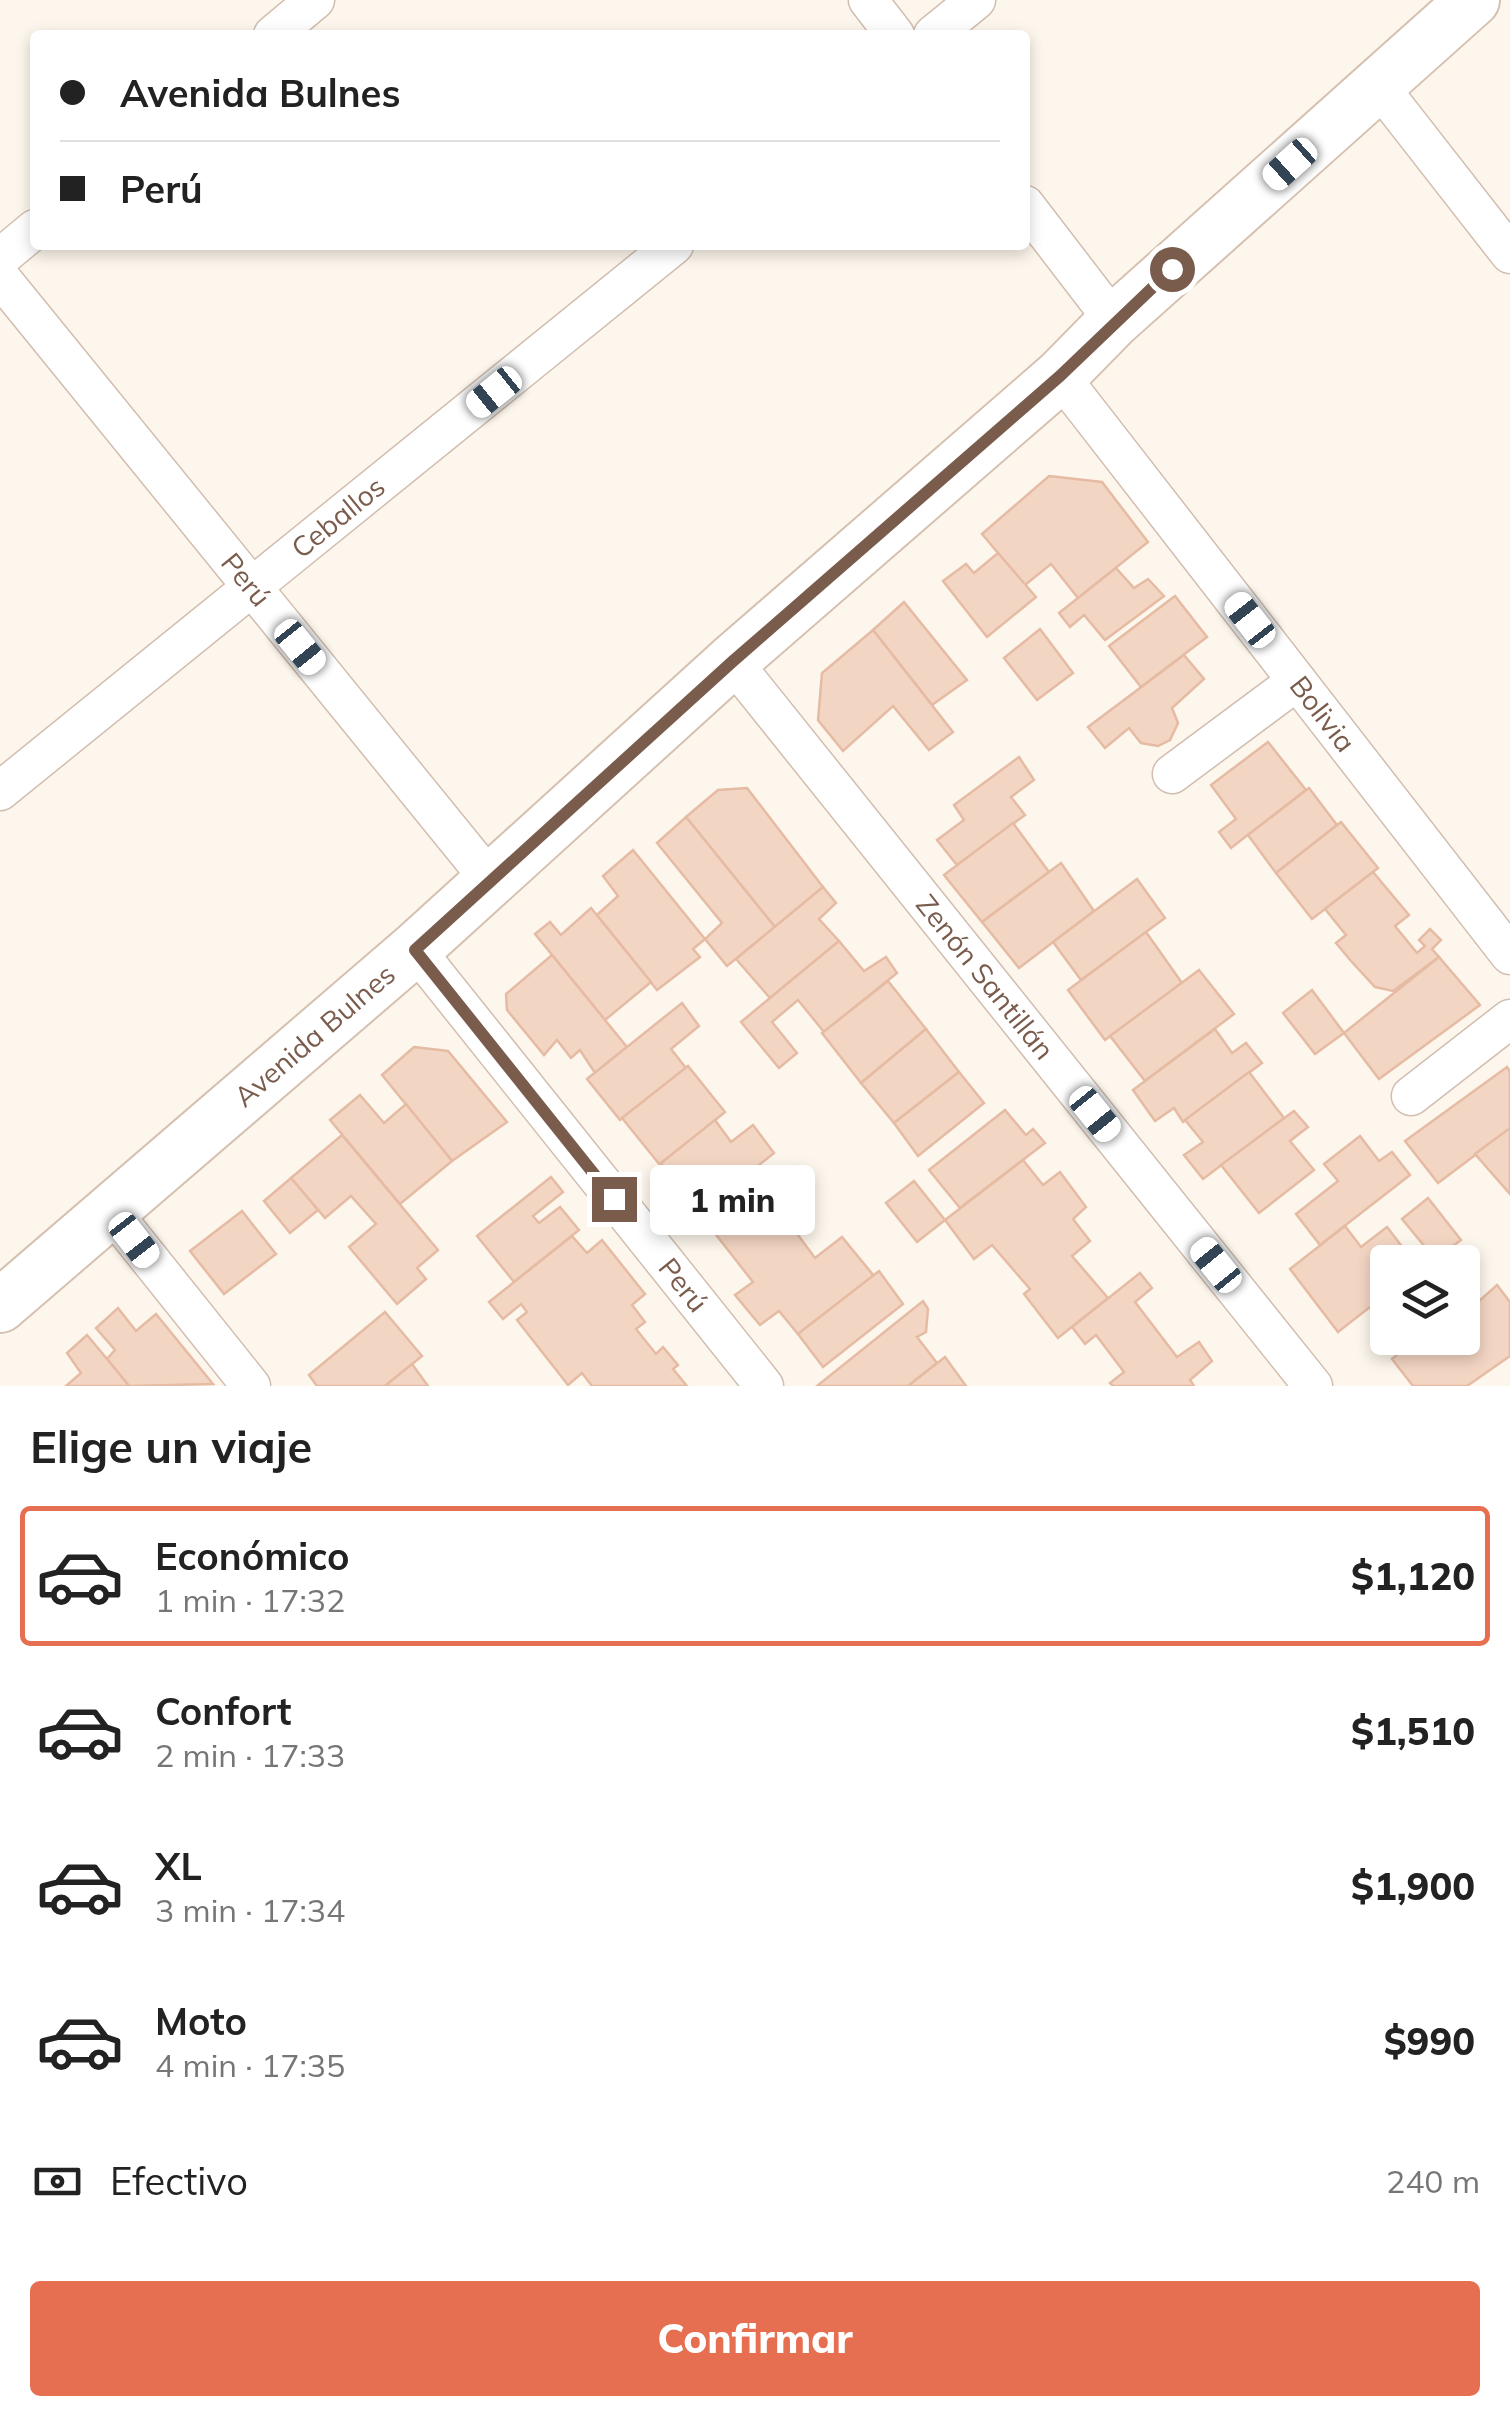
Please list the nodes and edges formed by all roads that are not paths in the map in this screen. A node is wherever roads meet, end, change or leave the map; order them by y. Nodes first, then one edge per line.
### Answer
1 (316, 0) edge
2 (868, 0) edge
3 (976, 0) edge
4 (1473, 0) edge
5 (279, 30) edge
6 (891, 30) edge
7 (939, 30) edge
8 (1378, 85) junction
9 (1030, 212) edge
10 (30, 234) edge
11 (668, 250) edge
12 (1510, 254) edge
13 (0, 258) edge
14 (0, 277) edge
15 (1114, 321) junction
16 (1060, 376) junction
17 (252, 588) junction
18 (732, 662) junction
19 (1297, 681) junction
20 (1172, 774) dead end
21 (0, 791) edge
22 (491, 881) junction
23 (415, 950) junction
24 (1510, 955) edge
25 (1510, 1019) edge
26 (1411, 1096) dead end
27 (111, 1211) junction
28 (0, 1306) edge
29 (251, 1386) edge
30 (764, 1386) edge
31 (1313, 1386) edge

1 - 5 street
2 - 6 street
3 - 7 street
4 - 8 street, Avenida Bulnes
8 - 12 street
8 - 15 street, Avenida Bulnes
9 - 15 street
10 - 13 street
11 - 17 street, Ceballos
14 - 17 street, Perú
15 - 16 street, Avenida Bulnes
16 - 18 street, Avenida Bulnes
16 - 19 street, Bolivia
17 - 21 street, Ceballos
17 - 22 street, Perú
18 - 22 street, Avenida Bulnes
18 - 31 street, Zenón Santillán
19 - 20 street
19 - 24 street, Bolivia
22 - 23 street, Avenida Bulnes
23 - 27 street, Avenida Bulnes
23 - 30 street, Perú
25 - 26 street
27 - 28 street, Avenida Bulnes
27 - 29 street

